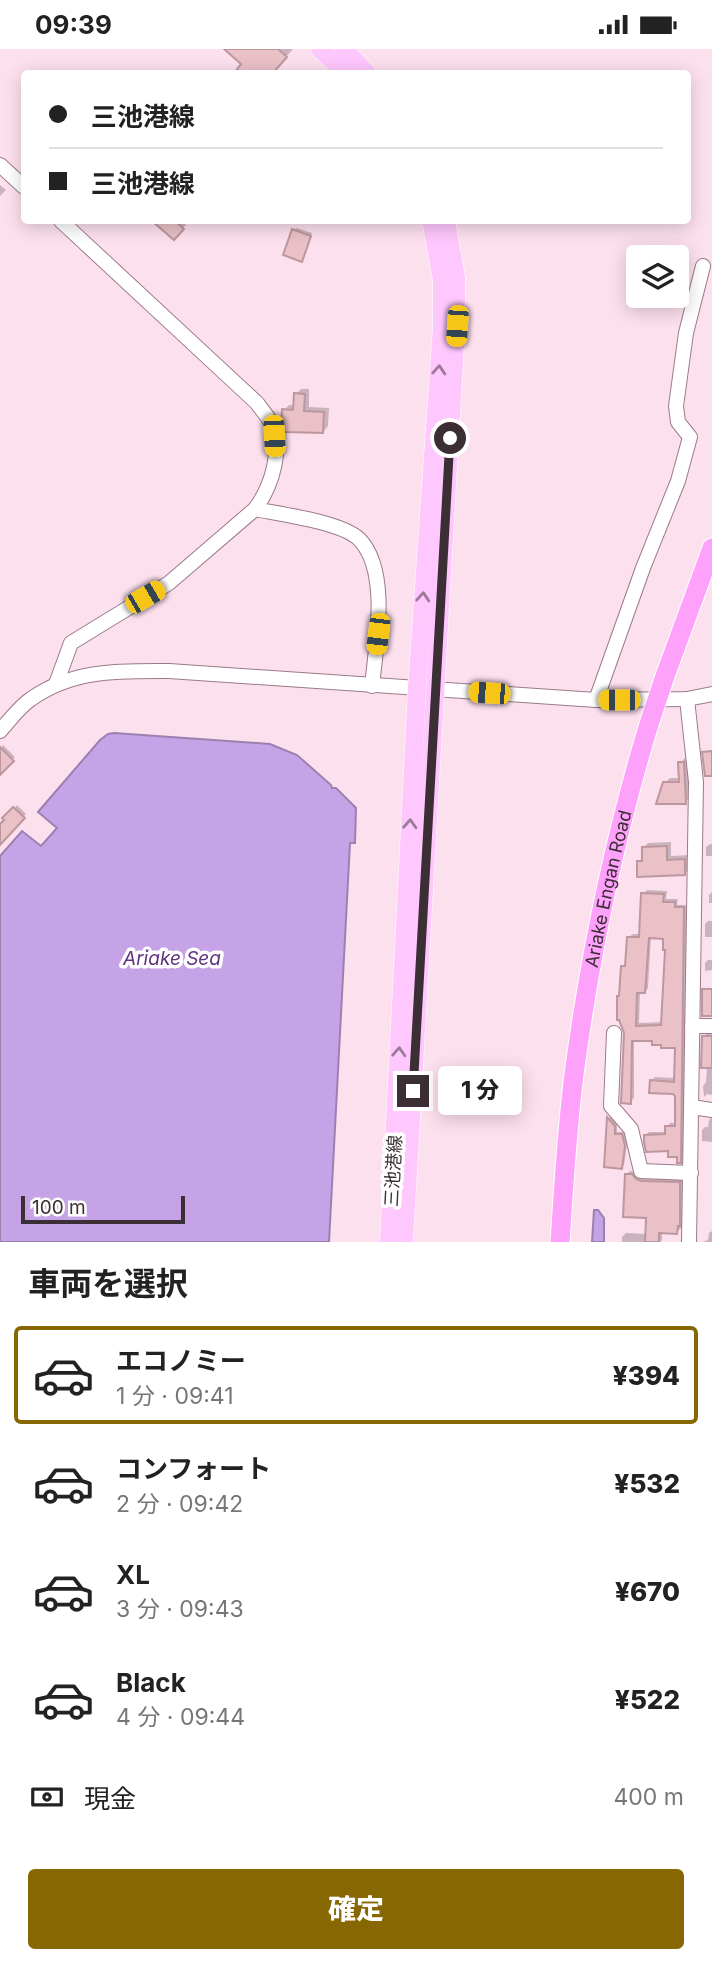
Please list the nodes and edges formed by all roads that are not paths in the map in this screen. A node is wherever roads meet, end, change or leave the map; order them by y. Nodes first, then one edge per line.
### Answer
1 (320, 49) edge
2 (344, 49) edge
3 (342, 70) edge
4 (364, 70) edge
5 (0, 165) edge
6 (21, 184) edge
7 (64, 224) edge
8 (432, 224) edge
9 (447, 224) edge
10 (703, 266) dead end
11 (255, 509) junction
12 (712, 548) edge
13 (56, 684) junction
14 (372, 686) junction
15 (426, 688) junction
16 (712, 694) edge
17 (687, 699) junction
18 (596, 700) junction
19 (0, 731) edge
20 (692, 1026) junction
21 (712, 1026) edge
22 (614, 1033) dead end
23 (692, 1107) junction
24 (712, 1110) edge
25 (691, 1173) junction
26 (389, 1242) edge
27 (404, 1242) edge
28 (560, 1242) edge
29 (689, 1242) edge

1 - 3 main road
2 - 4 main road
5 - 6 street
7 - 11 street
15 -> 8 main road, 三池港線
9 - 15 main road, 三池港線
10 - 18 street
11 - 13 street
11 - 14 street
12 - 28 highway, Ariake Engan Road, bridge
13 - 14 street
13 - 19 street
14 - 15 street
15 - 18 street
26 -> 15 main road, 三池港線
15 - 27 main road, 三池港線
16 - 17 street
17 - 18 street
17 - 20 street
20 - 21 street
20 - 23 street
22 - 25 street
23 - 24 street
23 - 25 street
25 - 29 street

